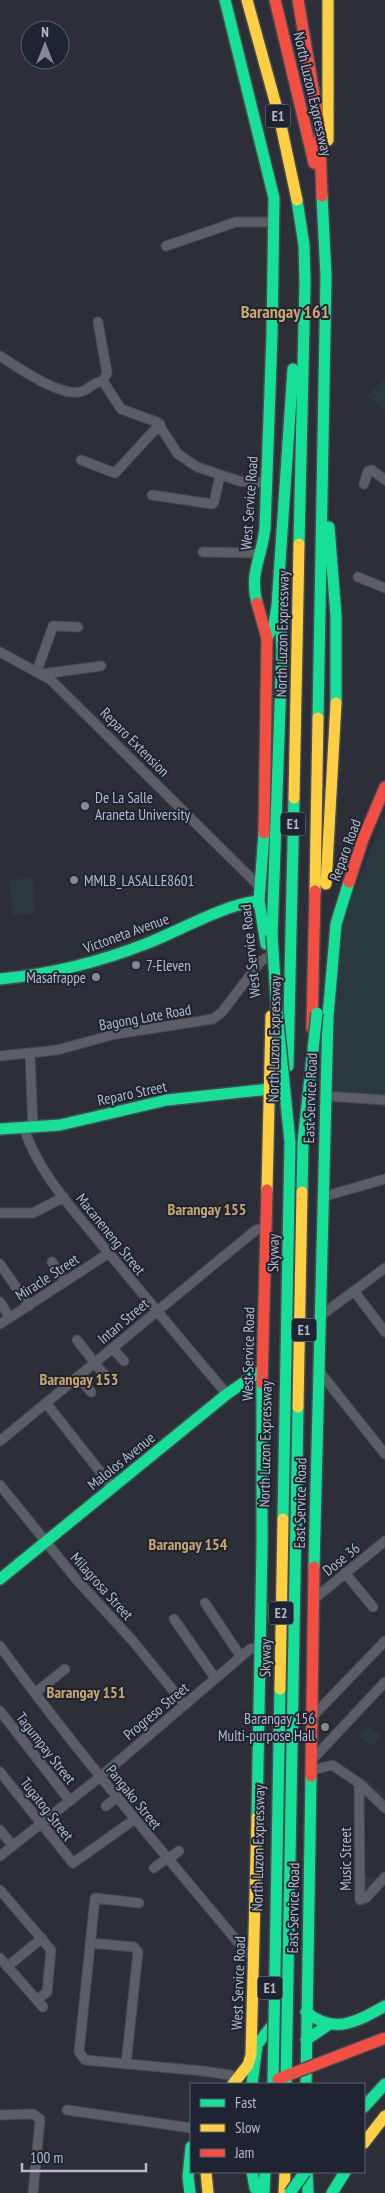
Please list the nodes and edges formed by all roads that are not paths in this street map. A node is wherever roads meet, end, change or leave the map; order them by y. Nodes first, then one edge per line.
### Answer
1 (224, 0) edge
2 (247, 0) edge
3 (275, 0) edge
4 (298, 0) edge
5 (328, 0) edge
6 (323, 194) junction
7 (274, 222) junction
8 (302, 234) junction
9 (166, 246) dead end
10 (98, 322) dead end
11 (0, 356) edge
12 (103, 381) junction
13 (160, 424) junction
14 (81, 460) dead end
15 (321, 465) junction
16 (220, 476) junction
17 (385, 480) edge
18 (266, 483) junction
19 (364, 484) dead end
20 (152, 495) dead end
21 (203, 552) dead end
22 (261, 553) junction
23 (358, 577) dead end
24 (279, 581) junction
25 (385, 588) edge
26 (78, 627) dead end
27 (268, 638) junction
28 (0, 652) edge
29 (101, 666) dead end
30 (40, 673) junction
31 (385, 787) edge
32 (261, 888) junction
33 (259, 901) junction
34 (336, 924) joint
35 (268, 957) junction
36 (0, 979) edge
37 (30, 1054) junction
38 (0, 1056) edge
39 (270, 1089) junction
40 (325, 1096) junction
41 (385, 1100) edge
42 (29, 1128) junction
43 (0, 1129) edge
44 (385, 1180) edge
45 (64, 1197) junction
46 (322, 1197) junction
47 (0, 1213) edge
48 (266, 1228) junction
49 (109, 1253) junction
50 (52, 1262) dead end
51 (0, 1264) edge
52 (385, 1268) edge
53 (65, 1282) junction
54 (354, 1291) junction
55 (0, 1302) edge
56 (29, 1306) junction
57 (156, 1311) junction
58 (319, 1317) junction
59 (10, 1318) junction
60 (0, 1324) edge
61 (385, 1332) edge
62 (77, 1340) dead end
63 (112, 1348) junction
64 (124, 1361) dead end
65 (94, 1363) junction
66 (262, 1370) junction
67 (319, 1371) junction
68 (105, 1375) dead end
69 (78, 1377) junction
70 (91, 1392) dead end
71 (227, 1394) junction
72 (46, 1403) junction
73 (0, 1441) edge
74 (385, 1454) edge
75 (0, 1484) edge
76 (112, 1488) junction
77 (385, 1541) edge
78 (46, 1542) junction
79 (345, 1573) junction
80 (0, 1579) edge
81 (314, 1598) junction
82 (205, 1604) dead end
83 (373, 1607) dead end
84 (174, 1619) dead end
85 (385, 1642) edge
86 (0, 1646) edge
87 (260, 1647) junction
88 (241, 1657) junction
89 (65, 1669) dead end
90 (215, 1678) junction
91 (385, 1682) edge
92 (34, 1693) junction
93 (185, 1705) junction
94 (0, 1711) edge
95 (312, 1716) junction
96 (310, 1766) junction
97 (0, 1772) edge
98 (100, 1777) junction
99 (359, 1783) junction
100 (117, 1797) junction
101 (70, 1802) junction
102 (384, 1805) edge
103 (106, 1806) dead end
104 (135, 1819) junction
105 (43, 1824) junction
106 (0, 1830) edge
107 (13, 1846) junction
108 (179, 1851) dead end
109 (0, 1856) edge
110 (167, 1859) junction
111 (154, 1868) dead end
112 (385, 1877) edge
113 (0, 1890) edge
114 (139, 1903) dead end
115 (42, 1938) junction
116 (90, 1943) junction
117 (255, 1956) junction
118 (0, 1958) edge
119 (7, 1967) junction
120 (385, 2006) edge
121 (306, 2012) junction
122 (328, 2025) junction
123 (270, 2028) junction
124 (385, 2038) edge
125 (306, 2040) junction
126 (126, 2064) junction
127 (236, 2082) edge
128 (252, 2083) edge
129 (266, 2083) edge
130 (269, 2083) edge
131 (273, 2083) edge
132 (286, 2083) edge
133 (293, 2083) edge
134 (306, 2083) edge
135 (385, 2084) edge
136 (365, 2106) edge
137 (67, 2110) dead end
138 (0, 2115) edge
139 (385, 2116) edge
140 (190, 2128) edge
141 (365, 2142) edge
142 (190, 2157) edge
143 (206, 2173) edge
144 (252, 2173) edge
145 (265, 2173) edge
146 (272, 2173) edge
147 (284, 2173) edge
148 (293, 2173) edge
149 (305, 2173) edge
150 (306, 2173) edge
151 (344, 2173) edge
152 (33, 2193) edge
153 (190, 2193) edge
154 (208, 2193) edge
155 (259, 2193) edge
156 (264, 2193) edge
157 (271, 2193) edge
158 (284, 2193) edge
159 (291, 2193) edge
160 (308, 2193) edge
161 (332, 2193) edge

1 - 7 main road, West Service Road
2 - 8 main road, North Luzon Expressway / E1
3 - 6 main road, North Luzon Expressway / E1
4 - 6 main road, North Luzon Expressway / E1
5 - 6 main road, North Luzon Expressway / E1
6 - 15 main road, North Luzon Expressway / E1
7 - 9 street
7 - 18 main road, West Service Road
8 - 24 main road
8 - 123 main road, North Luzon Expressway / E1
10 - 12 street
11 - 12 street
12 - 13 street
13 - 14 street
13 - 16 street
15 - 132 main road, Skyway / E2, bridge
15 - 133 main road, North Luzon Expressway / E1
16 - 18 street
16 - 20 street
17 - 19 street
18 - 22 main road, West Service Road
21 - 22 street
22 - 27 main road, West Service Road
23 - 25 street
24 - 27 main road
24 - 131 main road, Skyway / E2, bridge
26 - 30 street
27 - 32 main road, West Service Road
28 - 30 street, Reparo Extension
29 - 30 street
30 - 32 street, Reparo Extension
31 - 34 main road, Reparo Road
32 - 33 main road, West Service Road
33 - 35 main road, West Service Road
33 - 36 main road, Victoneta Avenue
34 - 40 main road, East Service Road
35 - 37 street, Bagong Lote Road
35 - 39 main road, West Service Road
37 - 38 street, Bagong Lote Road
37 - 42 street, Macaneneng Street
39 - 42 main road, Reparo Street
39 - 48 main road, West Service Road
40 - 41 street
40 - 46 main road, East Service Road
42 - 43 main road, Reparo Street
42 - 45 street, Macaneneng Street
44 - 46 street
45 - 47 street
45 - 49 street, Macaneneng Street
46 - 58 main road, East Service Road
48 - 57 street, Intan Street
48 - 66 main road, West Service Road
49 - 53 street, Miracle Street
49 - 57 street, Macaneneng Street
50 - 53 street
51 - 56 street
52 - 54 street
53 - 56 street, Miracle Street
54 - 58 street
54 - 61 street
55 - 59 street
56 - 59 street, Miracle Street
57 - 63 street, Intan Street
57 - 71 street, Macaneneng Street
58 - 67 main road, East Service Road
59 - 60 street, Miracle Street
62 - 65 street
63 - 64 street
63 - 65 street, Intan Street
65 - 68 street
65 - 69 street, Intan Street
66 - 71 main road, Malolos Avenue
66 - 87 main road, West Service Road
67 - 74 street
67 - 81 main road, East Service Road
69 - 70 street
69 - 72 street, Intan Street
71 - 76 main road, Malolos Avenue
72 - 73 street, Intan Street
72 - 76 street
75 - 78 street, Milagrosa Street
76 - 78 main road, Malolos Avenue
77 - 79 street, Dose 36
78 - 80 main road, Malolos Avenue
78 - 93 street, Milagrosa Street
79 - 81 street, Dose 36
79 - 83 street
81 - 95 main road, East Service Road
82 - 88 street
84 - 90 street
85 - 95 street
86 - 92 street, Pangako Street
87 - 88 street, Progreso Street
87 - 117 main road, West Service Road
88 - 90 street, Progreso Street
89 - 92 street
90 - 93 street, Progreso Street
91 - 96 street
92 - 98 street, Pangako Street
93 - 98 street, Progreso Street
94 - 101 street, Tagumpay Street
95 - 96 main road, East Service Road
96 - 99 street
96 - 121 main road, East Service Road
97 - 105 street, Tugatog Street
98 - 100 street, Pangako Street
98 - 101 street, Progreso Street
99 - 102 street
99 - 112 street, Music Street
100 - 103 street
100 - 104 street, Pangako Street
101 - 105 street, Progreso Street
104 - 105 street, Tugatog Street
104 - 110 street, Pangako Street
105 - 107 street, Progreso Street
106 - 107 street
107 - 109 street, Progreso Street
108 - 110 street
110 - 111 street
110 - 117 street, Pangako Street
113 - 115 street
114 - 116 street
115 - 119 street
115 - 119 street
116 - 126 street
116 - 126 street
117 - 127 main road, West Service Road
118 - 119 street
120 - 122 main road
121 - 122 main road
121 - 125 main road, East Service Road
122 - 125 main road
123 - 128 main road
123 - 129 main road, North Luzon Expressway / E1
124 - 130 main road, bridge
125 - 134 main road, East Service Road
126 - 127 street
135 - 136 main road
137 - 140 street
138 - 152 street
139 - 141 main road
142 - 153 main road
143 - 154 main road
144 - 155 main road
145 - 156 main road
146 - 157 main road
147 - 158 main road
148 - 159 main road
149 - 159 main road, bridge
150 - 160 main road
151 - 161 main road

